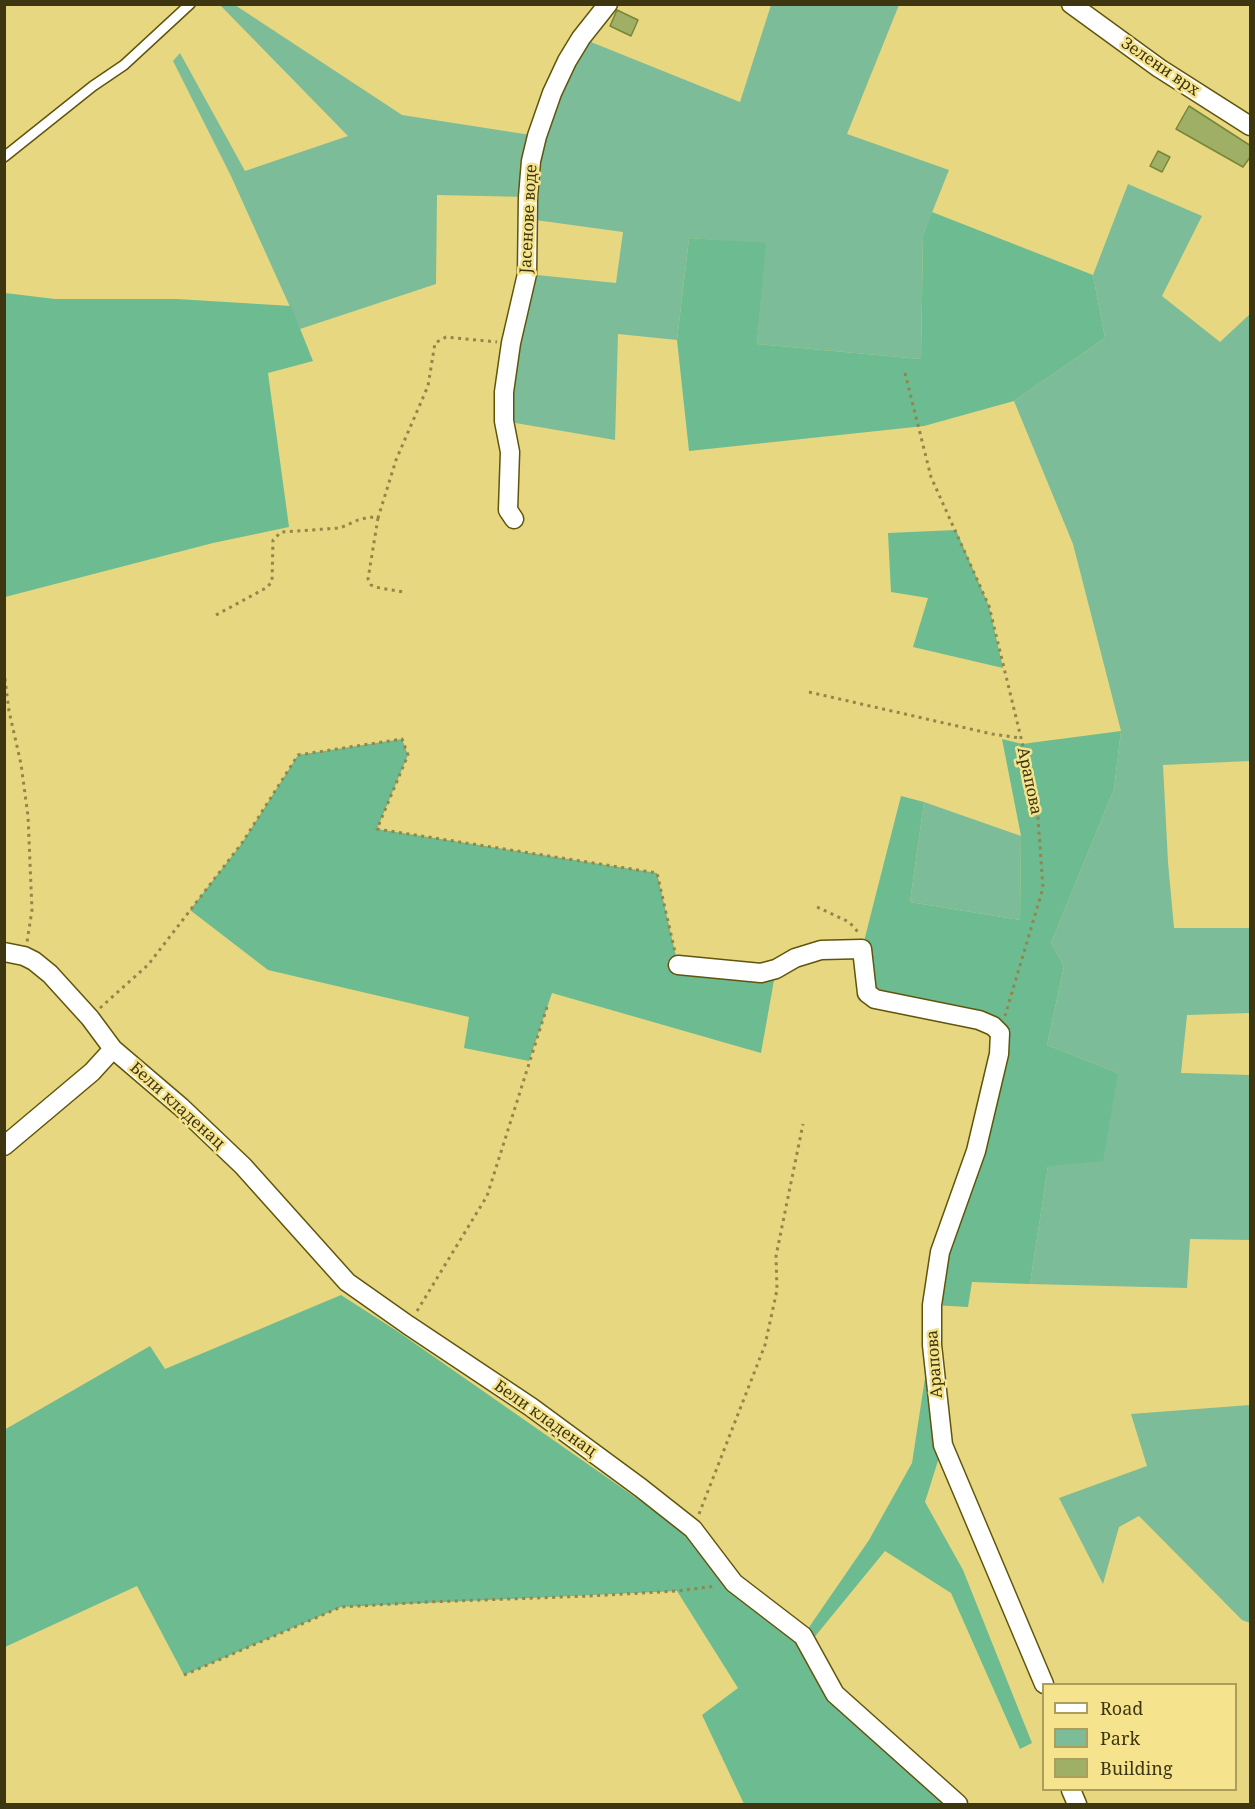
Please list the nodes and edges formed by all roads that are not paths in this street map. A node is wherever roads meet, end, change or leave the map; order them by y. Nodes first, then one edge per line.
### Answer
1 (190, 4) edge
2 (608, 4) edge
3 (1071, 4) edge
4 (1251, 126) edge
5 (4, 157) edge
6 (514, 519) dead end
7 (4, 952) edge
8 (678, 965) road end
9 (113, 1049) junction
10 (4, 1146) edge
11 (1044, 1683) edge
12 (958, 1804) edge

1 - 5 lane
2 - 6 street, Јасенове воде
3 - 4 street, Зелени врх
7 - 9 street, Бели кладенац
8 - 11 street, Арапова
9 - 10 street
9 - 12 street, Бели кладенац

